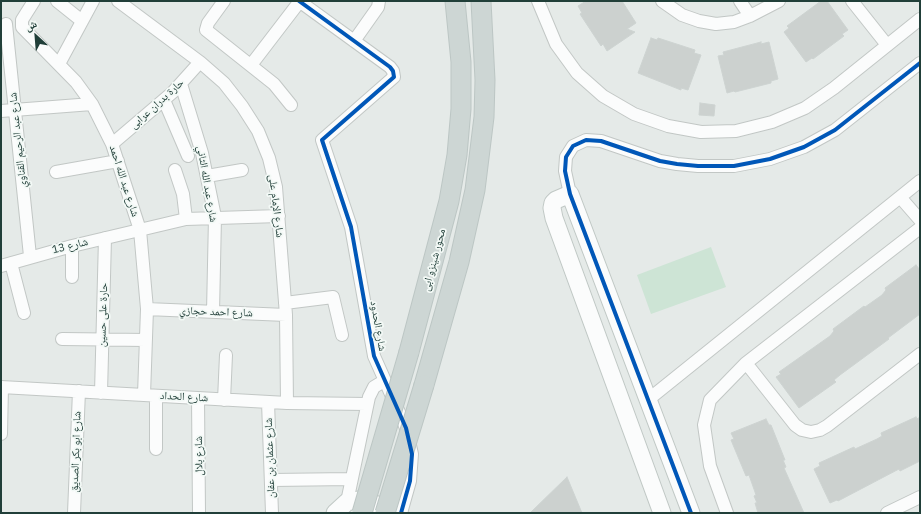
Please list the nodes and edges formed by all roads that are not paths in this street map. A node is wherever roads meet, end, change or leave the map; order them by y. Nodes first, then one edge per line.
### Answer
1 (57, 1) edge
2 (93, 1) edge
3 (118, 1) edge
4 (224, 1) edge
5 (379, 1) edge
6 (455, 1) edge
7 (481, 1) edge
8 (538, 1) edge
9 (662, 1) edge
10 (740, 1) edge
11 (779, 1) edge
12 (852, 1) edge
13 (302, 2) edge
14 (30, 3) edge
15 (750, 16) junction
16 (920, 19) edge
17 (82, 21) junction
18 (6, 24) dead end
19 (354, 41) junction
20 (887, 46) junction
21 (200, 62) junction
22 (920, 63) edge
23 (59, 64) junction
24 (251, 66) junction
25 (181, 84) junction
26 (164, 100) junction
27 (92, 104) junction
28 (291, 104) dead end
29 (15, 110) junction
30 (1, 111) edge
31 (112, 144) junction
32 (188, 156) dead end
33 (118, 161) junction
34 (175, 170) dead end
35 (242, 170) dead end
36 (56, 172) dead end
37 (207, 176) junction
38 (920, 181) edge
39 (570, 194) junction
40 (900, 196) junction
41 (279, 216) junction
42 (215, 217) junction
43 (186, 219) junction
44 (920, 220) edge
45 (920, 228) edge
46 (140, 230) junction
47 (105, 238) junction
48 (72, 246) junction
49 (30, 256) junction
50 (6, 264) edge
51 (72, 277) dead end
52 (147, 309) junction
53 (286, 309) junction
54 (213, 312) junction
55 (24, 313) dead end
56 (342, 335) dead end
57 (62, 339) dead end
58 (102, 340) junction
59 (146, 340) junction
60 (920, 354) edge
61 (226, 355) dead end
62 (746, 363) junction
63 (384, 381) junction
64 (2, 387) edge
65 (78, 391) junction
66 (101, 392) junction
67 (150, 396) junction
68 (198, 398) junction
69 (648, 398) junction
70 (224, 400) junction
71 (268, 402) junction
72 (287, 404) junction
73 (367, 404) junction
74 (1, 434) edge
75 (156, 449) dead end
76 (351, 479) junction
77 (272, 480) junction
78 (920, 497) edge
79 (341, 508) edge
80 (74, 513) edge
81 (199, 513) edge
82 (272, 513) edge
83 (362, 513) edge
84 (385, 513) edge
85 (400, 513) edge
86 (662, 513) edge
87 (691, 513) edge
88 (727, 513) edge
89 (886, 513) edge

1 - 17 street
2 - 17 street
3 - 21 street, شارع الإمام على
4 - 24 street
5 - 19 street
6 - 83 main road, محور شينزو ابى, bridge
7 - 84 main road, محور شينزو ابى, bridge
8 - 20 street
9 - 15 street
10 - 15 street
11 - 15 street
12 - 20 street
13 - 19 street
13 - 24 street
14 - 23 street, شارع عبد الله احمد
16 - 20 street
17 - 23 street
18 - 29 street, شارع عبد الرحيم القناوي
19 - 63 street, شارع الحدود
21 - 25 street, حارة بدران عرابى
21 - 41 street, شارع الإمام على
22 - 39 street
23 - 27 street, شارع عبد الله احمد
24 - 28 street
25 - 26 street, حارة بدران عرابى
25 - 37 street, شارع عبد الله الثاني
26 - 31 street, حارة بدران عرابى
26 - 32 street
27 - 29 street
27 - 31 street, شارع عبد الله احمد
29 - 30 street
29 - 49 street, شارع عبد الرحيم القناوي
31 - 33 street, شارع عبد الله احمد
33 - 36 street
33 - 46 street, شارع عبد الله احمد
34 - 43 street
35 - 37 street
37 - 42 street, شارع عبد الله الثاني
38 - 40 street
39 - 69 street
39 - 86 street
40 - 44 street
40 - 69 street
41 - 42 street, شارع 13
41 - 53 street, شارع الإمام على
42 - 43 street, شارع 13
42 - 54 street, شارع عبد الله الثاني
43 - 46 street, شارع 13
45 - 62 street
46 - 47 street, شارع 13
46 - 52 street, شارع عبد الله احمد
47 - 48 street, شارع 13
47 - 58 street, حارة على حسين
48 - 49 street, شارع 13
48 - 51 street
49 - 50 street, شارع 13
50 - 55 street
52 - 54 street, شارع احمد حجازي
52 - 59 street, شارع عبد الله احمد
53 - 54 street, شارع احمد حجازي
53 - 56 street, شارع احمد حجازي
53 - 72 street, شارع الإمام على
57 - 58 street
58 - 59 street
58 - 66 street, حارة على حسين
59 - 67 street, شارع عبد الله احمد
60 - 62 street
61 - 70 street
62 - 88 street
63 - 73 street
63 - 85 street, شارع الحدود
64 - 65 street, شارع الحداد
64 - 74 street
65 - 66 street, شارع الحداد
65 - 80 street, شارع ابو بكر الصديق
66 - 67 street, شارع الحداد
67 - 68 street, شارع الحداد
67 - 75 street, شارع عبد الله احمد
68 - 70 street, شارع الحداد
68 - 81 street, شارع بلال
69 - 87 street
70 - 71 street, شارع الحداد
71 - 72 street, شارع الحداد
71 - 77 street, شارع عثمان بن عفان
72 - 73 street, شارع الحداد
73 - 76 street
76 - 77 street
76 - 79 street
77 - 82 street, شارع عثمان بن عفان
78 - 89 street
79 - 85 street

